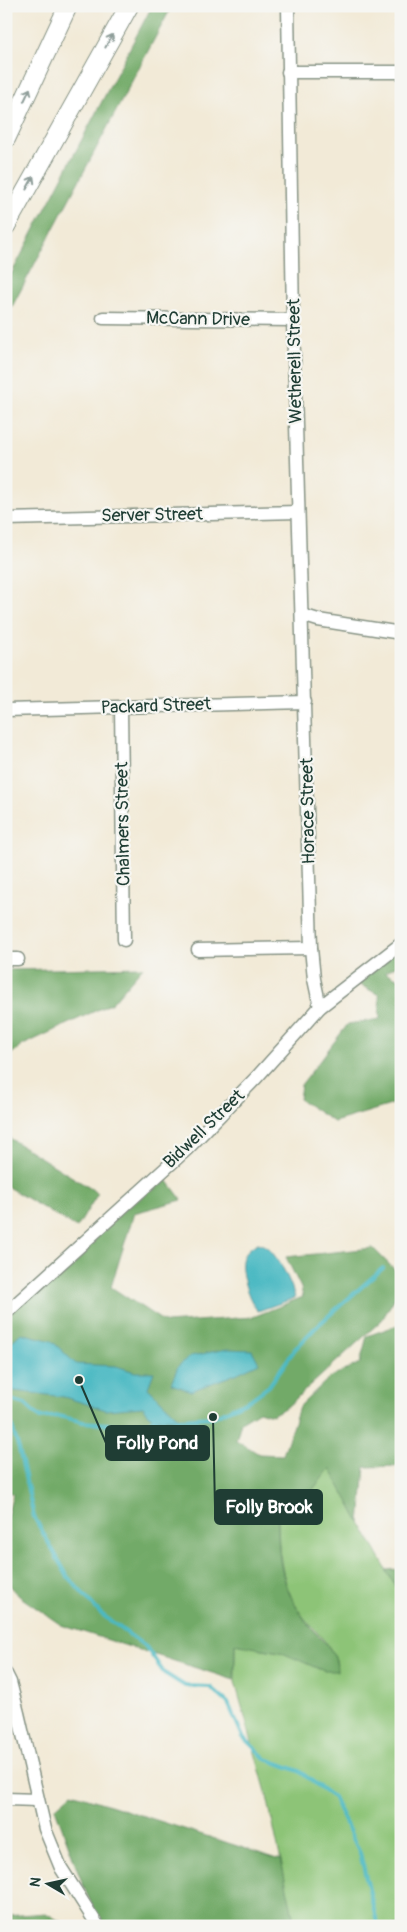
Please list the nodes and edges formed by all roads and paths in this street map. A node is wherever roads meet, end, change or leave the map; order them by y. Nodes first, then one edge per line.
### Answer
1 (68, 6) edge
2 (129, 6) edge
3 (288, 6) edge
4 (288, 72) junction
5 (401, 72) edge
6 (6, 139) edge
7 (6, 226) edge
8 (103, 318) dead end
9 (293, 320) junction
10 (298, 512) junction
11 (6, 519) edge
12 (302, 615) junction
13 (401, 633) edge
14 (305, 702) junction
15 (120, 708) junction
16 (6, 710) edge
17 (124, 940) dead end
18 (401, 944) edge
19 (311, 948) junction
20 (198, 950) dead end
21 (320, 1007) junction
22 (6, 1313) edge
23 (6, 1674) edge
24 (6, 1799) edge
25 (37, 1800) junction
26 (98, 1926) edge

6 -> 1 highway
7 -> 2 highway
3 - 4 street, Wetherell Street
4 - 5 street
4 - 9 street, Wetherell Street
8 - 9 street, McCann Drive
9 - 10 street, Wetherell Street
10 - 11 street, Server Street
10 - 12 street, Wetherell Street
12 - 13 street
12 - 14 street, Horace Street
14 - 15 street, Packard Street
14 - 19 street, Horace Street
15 - 16 street, Packard Street
15 - 17 street, Chalmers Street
18 - 21 street, Bidwell Street
19 - 20 street
19 - 21 street, Horace Street
21 - 22 street, Bidwell Street
23 - 25 street
24 - 25 street
25 - 26 street

